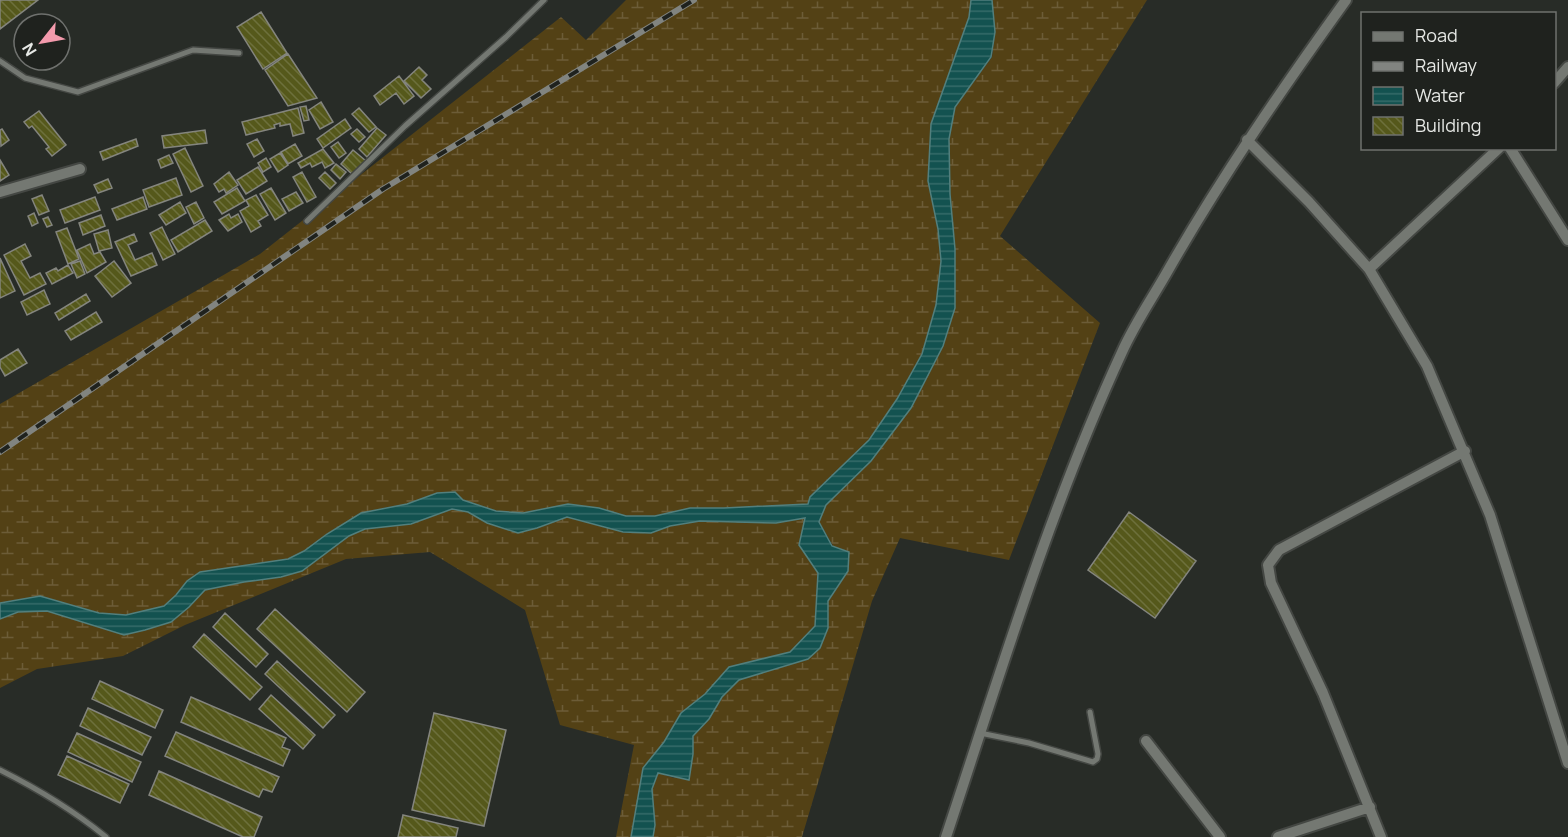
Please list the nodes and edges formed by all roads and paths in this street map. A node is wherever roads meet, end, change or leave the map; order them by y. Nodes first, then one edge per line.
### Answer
1 (544, 0) edge
2 (1346, 0) edge
3 (239, 53) dead end
4 (0, 61) edge
5 (1568, 67) edge
6 (1556, 81) edge
7 (1247, 140) junction
8 (1497, 150) edge
9 (1511, 150) edge
10 (80, 169) dead end
11 (0, 192) edge
12 (306, 221) dead end
13 (1568, 240) edge
14 (1369, 269) junction
15 (1465, 452) junction
16 (1090, 712) dead end
17 (1563, 727) edge
18 (980, 732) junction
19 (1146, 741) dead end
20 (1568, 763) edge
21 (0, 770) edge
22 (1370, 807) junction
23 (106, 837) edge
24 (946, 837) edge
25 (1220, 837) edge
26 (1278, 837) edge
27 (1381, 837) edge

1 - 12 lane
2 - 7 street
3 - 4 lane
5 - 6 street
7 - 14 street
7 - 18 street
8 - 14 street
9 - 13 street
10 - 11 street
14 - 15 street
15 - 17 street
15 - 22 street
16 - 18 lane
17 - 20 street
18 - 24 street
19 - 25 street
21 - 23 lane
22 - 26 street
22 - 27 street

